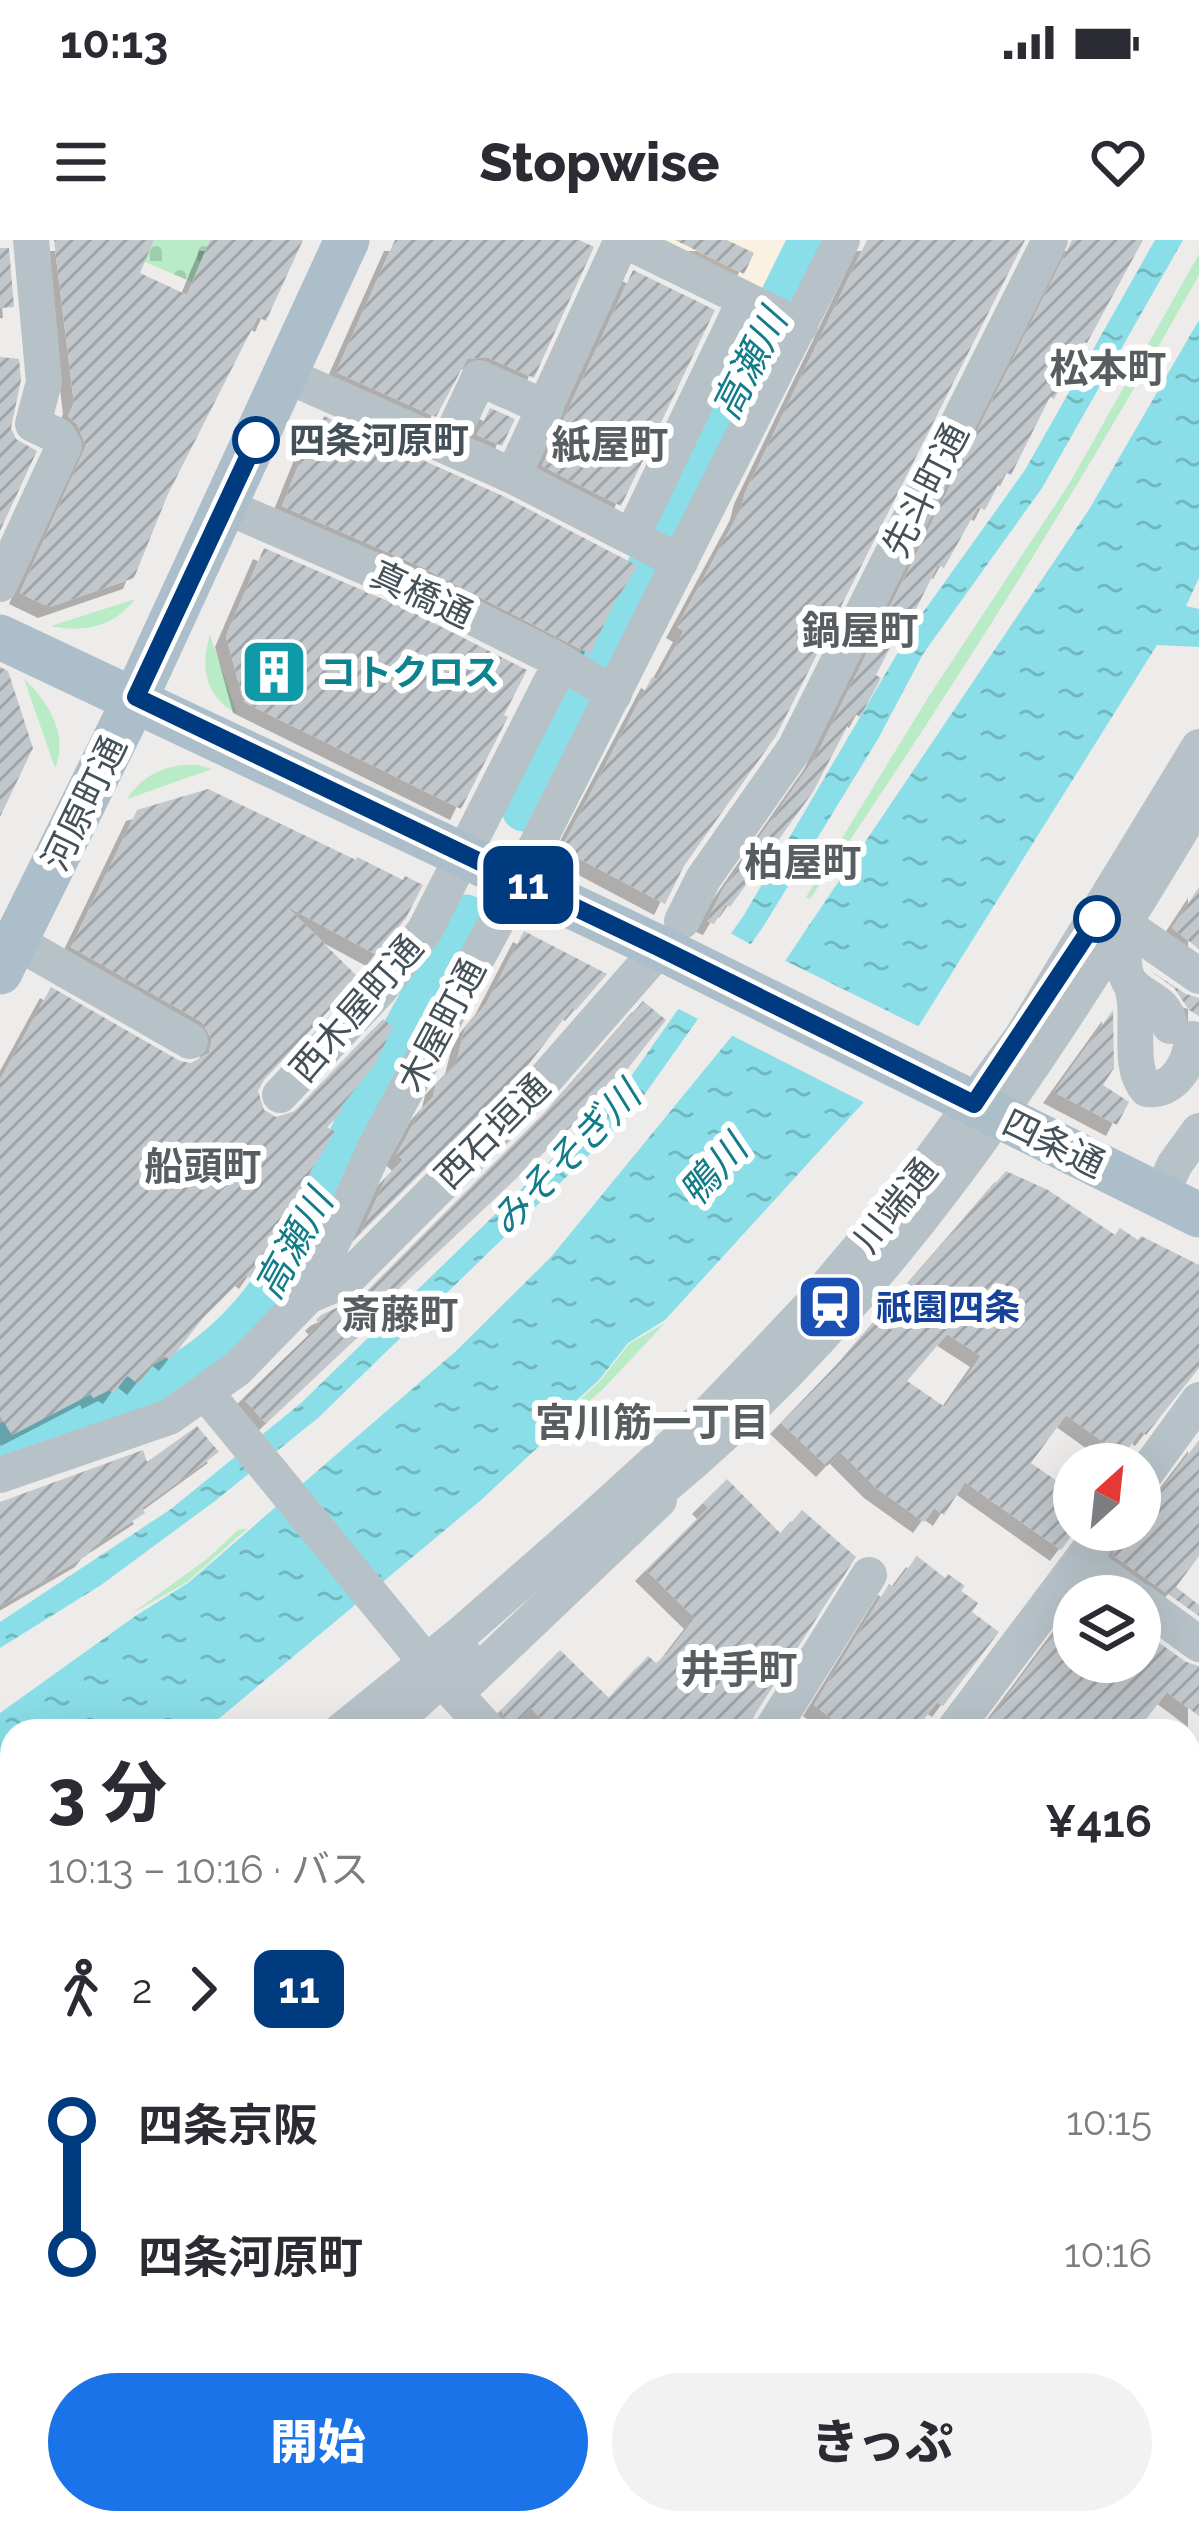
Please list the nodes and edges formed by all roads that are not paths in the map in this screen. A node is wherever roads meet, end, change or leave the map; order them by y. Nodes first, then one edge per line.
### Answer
1 (32, 240) edge
2 (346, 240) edge
3 (623, 240) edge
4 (842, 240) edge
5 (1050, 240) edge
6 (773, 313) junction
7 (286, 374) junction
8 (546, 408) junction
9 (16, 418) edge
10 (448, 446) junction
11 (514, 476) junction
12 (225, 506) junction
13 (658, 550) junction
14 (0, 584) edge
15 (0, 637) edge
16 (589, 680) junction
17 (136, 697) junction
18 (1199, 747) edge
19 (1199, 800) edge
20 (464, 854) junction
21 (519, 880) junction
22 (1124, 924) junction
23 (681, 945) junction
24 (8, 957) edge
25 (1199, 976) edge
26 (1131, 984) junction
27 (190, 1041) dead end
28 (280, 1095) dead end
29 (987, 1110) junction
30 (1199, 1131) edge
31 (1179, 1205) edge
32 (308, 1296) junction
33 (205, 1392) junction
34 (1199, 1400) edge
35 (1161, 1452) edge
36 (0, 1475) edge
37 (1089, 1551) edge
38 (1082, 1560) junction
39 (869, 1575) dead end
40 (1103, 1575) edge
41 (1161, 1616) edge
42 (1199, 1644) edge
43 (441, 1679) junction
44 (364, 1719) edge
45 (397, 1719) edge
46 (420, 1719) edge
47 (479, 1719) edge
48 (779, 1719) edge
49 (962, 1719) edge

1 - 9 street
2 - 7 main road, 河原町通
3 - 6 street
3 - 8 street
4 - 6 street, 木屋町通
5 - 23 street, 先斗町通
6 - 13 street
6 - 13 street, 木屋町通
7 - 10 street
7 - 12 main road, 河原町通
8 - 10 street
8 - 11 street
9 - 14 street
10 - 11 street
11 - 13 street
12 - 16 street, 真橋通
12 - 17 main road, 河原町通
13 - 16 street, 木屋町通
15 - 17 main road, 四条通
16 - 20 street, 西木屋町通
16 - 21 street, 木屋町通
17 - 20 main road, 四条通
17 - 24 main road, 河原町通
18 - 29 street, 川端通
19 - 22 street, 川端通
20 - 21 main road, 四条通
20 - 28 street, 西木屋町通
21 - 23 main road, 四条通
21 - 32 street, 木屋町通
22 - 25 street
22 - 26 street
22 - 29 street, 川端通
23 - 29 main road, 四条通
23 - 32 street, 西石垣通
24 - 27 street
26 - 26 street
29 - 31 main road, 四条通
29 - 43 street, 川端通
29 - 43 street, 川端通
30 - 31 street
32 - 33 street, 木屋町通
33 - 36 street, 木屋町通
33 - 43 street
34 - 35 street
37 - 38 street
38 - 40 street
38 - 49 street
39 - 48 street
41 - 42 street
43 - 44 street, 川端通
43 - 45 street, 川端通
43 - 46 street
43 - 47 street

